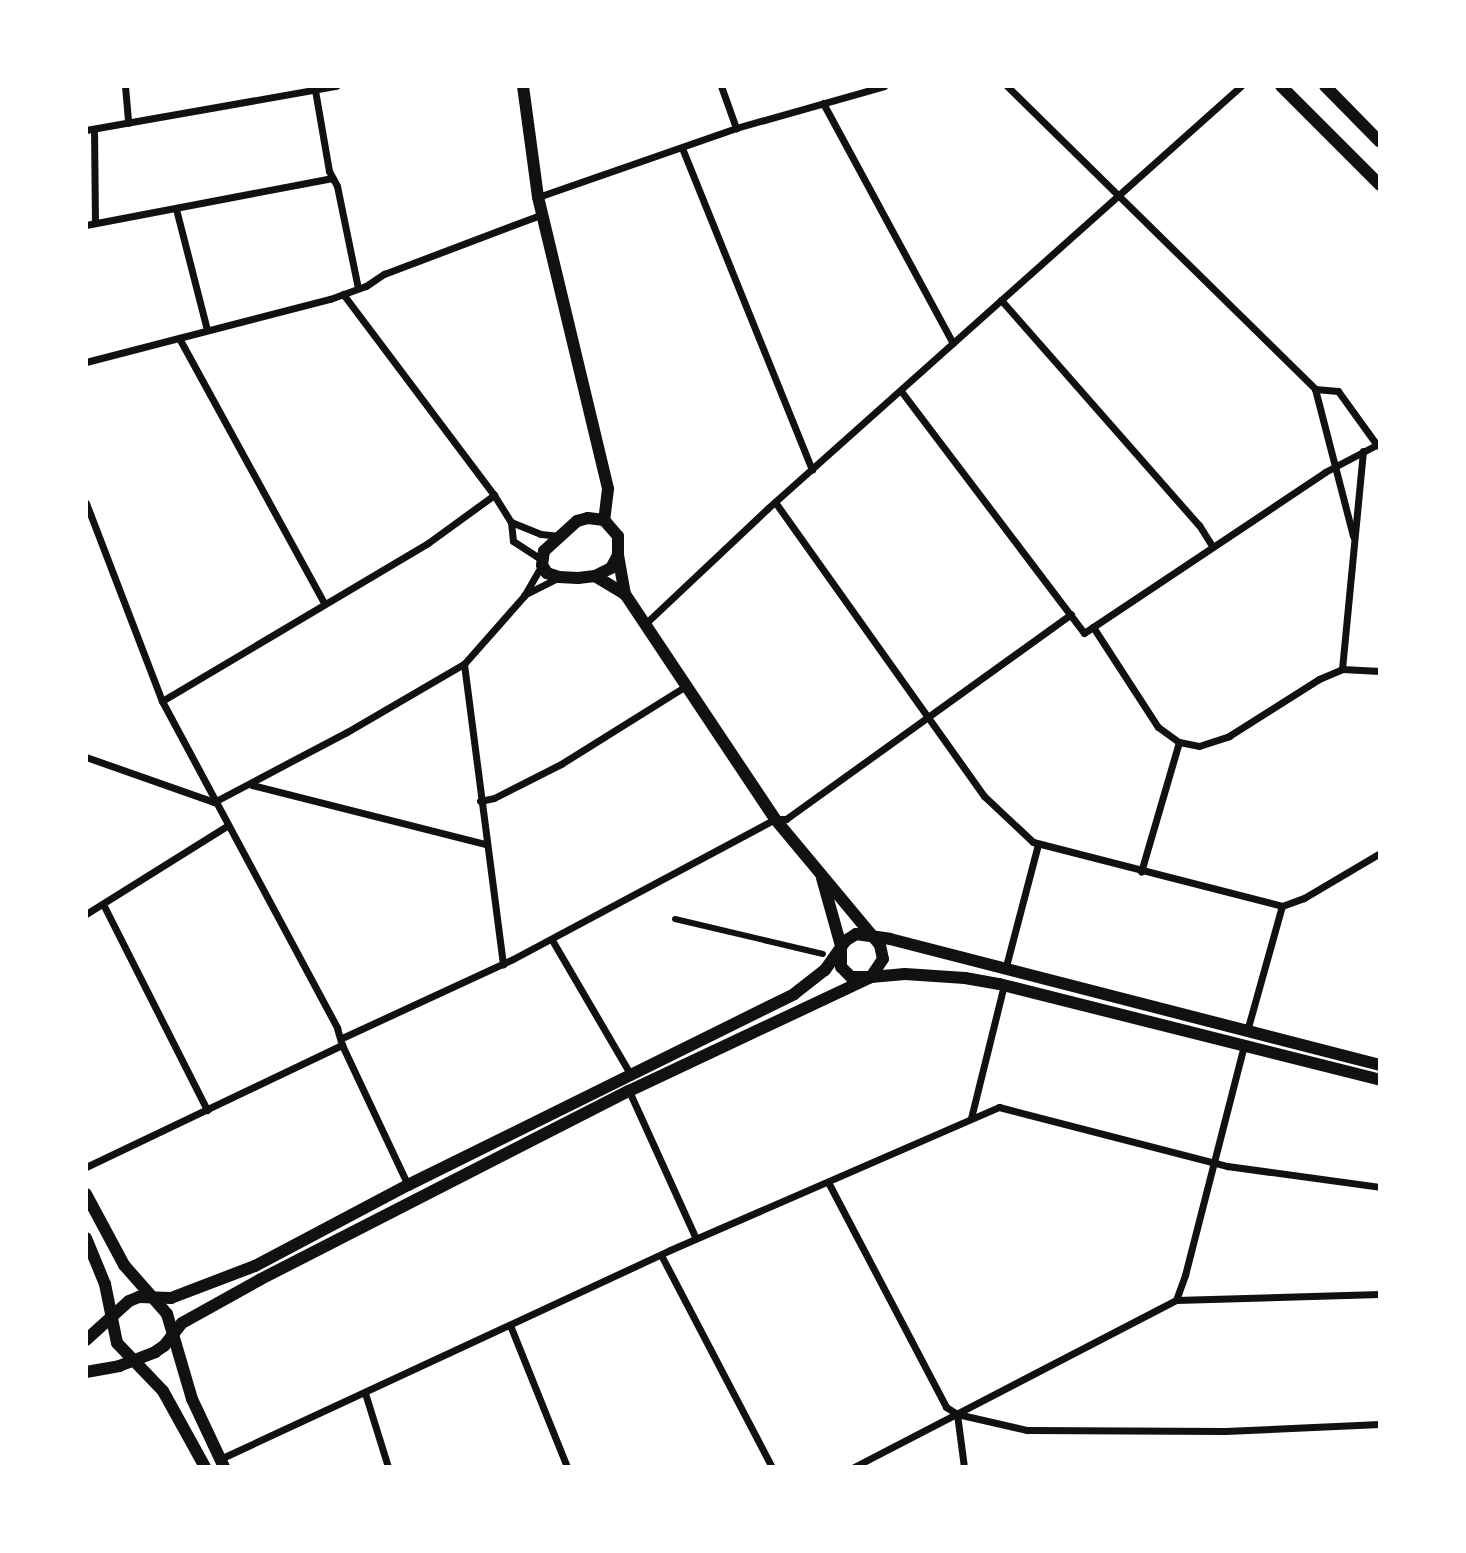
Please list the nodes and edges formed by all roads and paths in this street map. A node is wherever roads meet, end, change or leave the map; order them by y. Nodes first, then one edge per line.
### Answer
1 (125, 86) edge
2 (336, 86) edge
3 (523, 86) edge
4 (721, 86) edge
5 (884, 86) edge
6 (1007, 86) edge
7 (1241, 86) edge
8 (1282, 86) edge
9 (1325, 86) edge
10 (295, 90) edge
11 (315, 90) junction
12 (823, 103) junction
13 (128, 123) junction
14 (736, 128) junction
15 (90, 130) edge
16 (1380, 142) edge
17 (682, 148) junction
18 (333, 178) junction
19 (1380, 185) edge
20 (1117, 196) junction
21 (538, 197) junction
22 (176, 209) junction
23 (543, 214) junction
24 (96, 223) junction
25 (86, 225) edge
26 (358, 288) junction
27 (344, 295) junction
28 (1001, 300) junction
29 (207, 330) junction
30 (179, 338) junction
31 (953, 344) junction
32 (86, 362) edge
33 (1315, 389) junction
34 (901, 391) junction
35 (1378, 444) edge
36 (1363, 451) junction
37 (1336, 466) junction
38 (812, 470) junction
39 (494, 495) junction
40 (775, 502) junction
41 (86, 503) edge
42 (604, 520) junction
43 (511, 522) junction
44 (559, 536) junction
45 (1212, 546) junction
46 (1355, 547) junction
47 (618, 555) junction
48 (541, 562) junction
49 (595, 576) junction
50 (559, 577) junction
51 (625, 594) junction
52 (524, 596) junction
53 (324, 603) junction
54 (1071, 614) junction
55 (646, 624) junction
56 (1093, 627) junction
57 (464, 664) junction
58 (1342, 669) junction
59 (1380, 671) edge
60 (686, 686) junction
61 (162, 701) junction
62 (928, 716) junction
63 (1179, 742) junction
64 (87, 755) edge
65 (252, 785) junction
66 (480, 801) junction
67 (214, 802) junction
68 (775, 819) junction
69 (227, 826) junction
70 (486, 844) junction
71 (1038, 844) junction
72 (1380, 853) edge
73 (1141, 872) junction
74 (822, 878) junction
75 (103, 904) junction
76 (1282, 906) junction
77 (86, 914) edge
78 (675, 919) dead end
79 (869, 936) junction
80 (552, 940) junction
81 (841, 946) junction
82 (823, 954) dead end
83 (503, 964) junction
84 (1005, 971) junction
85 (872, 977) junction
86 (1004, 985) junction
87 (1247, 1031) junction
88 (342, 1041) junction
89 (1244, 1046) junction
90 (1380, 1065) edge
91 (631, 1075) junction
92 (1380, 1080) edge
93 (629, 1091) junction
94 (207, 1110) junction
95 (971, 1118) junction
96 (1215, 1163) junction
97 (86, 1167) edge
98 (828, 1182) junction
99 (408, 1185) junction
100 (1380, 1186) edge
101 (86, 1194) edge
102 (86, 1238) edge
103 (696, 1239) junction
104 (661, 1255) junction
105 (1380, 1294) edge
106 (152, 1296) junction
107 (1176, 1300) junction
108 (110, 1317) junction
109 (510, 1325) junction
110 (173, 1335) junction
111 (86, 1340) edge
112 (134, 1360) junction
113 (86, 1372) edge
114 (365, 1393) junction
115 (957, 1414) junction
116 (1380, 1424) edge
117 (222, 1463) edge
118 (205, 1467) edge
119 (388, 1467) edge
120 (567, 1467) edge
121 (772, 1467) edge
122 (854, 1467) edge
123 (964, 1467) edge

1 - 13 street
2 - 11 street
3 - 21 main road
4 - 14 street
5 - 12 street
6 - 20 street
7 - 20 street
8 - 19 main road
9 - 16 main road
10 - 11 street
10 - 13 street
11 - 18 street
12 - 14 street
12 - 31 street
13 - 15 street
14 - 17 street
15 - 24 street
17 - 21 street
17 - 38 street
18 - 22 street
18 - 26 street
20 - 28 street
20 - 33 street
21 - 23 main road
22 - 24 street
22 - 29 street
23 - 26 street
23 - 42 main road
24 - 25 street
26 - 27 street
27 - 29 street
27 - 39 street
28 - 31 street
28 - 45 street
29 - 30 street
30 - 32 street
30 - 53 street
31 - 34 street
33 - 35 street
33 - 37 street
34 - 38 street
34 - 54 street
35 - 36 street
36 - 37 street
36 - 46 street
37 - 45 street
37 - 46 street
38 - 40 street
39 - 43 street
39 - 53 street
40 - 55 street
40 - 62 street
41 - 61 street
42 - 44 main road
42 - 47 main road
43 - 44 street
43 - 48 street
44 - 48 main road
45 - 56 street
46 - 58 street
47 - 49 main road
47 - 51 main road
48 - 50 main road
48 - 52 street
49 - 50 main road
49 - 51 main road
50 - 52 street
51 - 55 main road
52 - 57 street
53 - 61 street
54 - 56 street
54 - 62 street
55 - 60 main road
56 - 63 street
57 - 65 street
57 - 66 street
58 - 59 street
58 - 63 street
60 - 66 street
60 - 68 main road
61 - 67 street
62 - 68 street
62 - 71 street
63 - 73 street
64 - 67 street
65 - 67 street
65 - 70 street
66 - 70 street
67 - 69 street
68 - 74 main road
68 - 80 street
69 - 75 street
69 - 88 street
70 - 83 street
71 - 73 street
71 - 84 street
72 - 76 street
73 - 76 street
74 - 79 main road
74 - 81 main road
75 - 77 street
75 - 94 street
76 - 87 street
78 - 82 street
79 - 81 main road
79 - 84 main road
79 - 85 main road
80 - 83 street
80 - 91 street
81 - 85 main road
81 - 91 main road
83 - 88 street
84 - 87 main road
85 - 86 main road
85 - 93 main road
86 - 89 main road
86 - 95 street
87 - 90 main road
88 - 94 street
88 - 99 street
89 - 92 main road
89 - 96 street
91 - 99 main road
93 - 103 street
93 - 110 main road
94 - 97 street
95 - 96 street
95 - 98 street
96 - 100 street
96 - 107 street
98 - 103 street
98 - 115 street
99 - 106 main road
101 - 106 main road
102 - 108 main road
103 - 104 street
104 - 109 street
104 - 121 street
105 - 107 street
106 - 108 main road
106 - 110 main road
107 - 115 street
108 - 111 main road
108 - 112 main road
109 - 114 street
109 - 120 street
110 - 112 main road
110 - 117 main road
112 - 113 main road
112 - 118 main road
114 - 117 street
114 - 119 street
115 - 116 street
115 - 122 street
115 - 123 street

